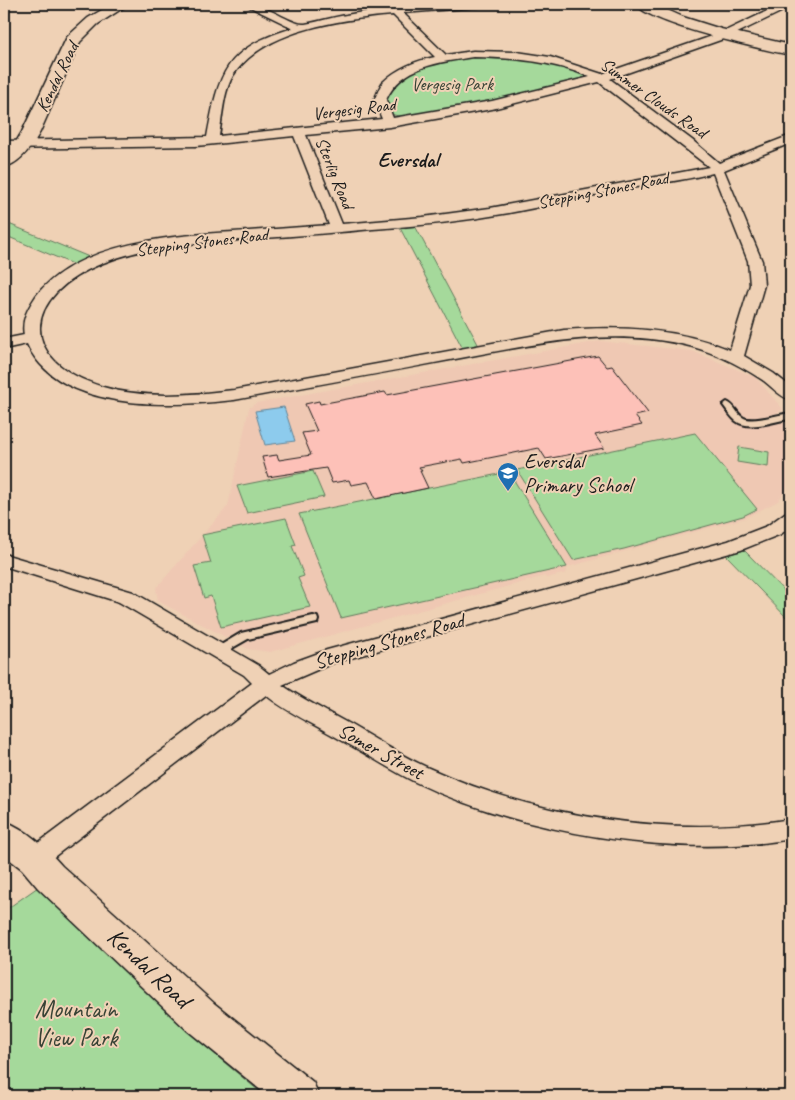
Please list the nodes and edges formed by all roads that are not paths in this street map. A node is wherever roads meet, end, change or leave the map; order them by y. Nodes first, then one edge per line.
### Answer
1 (122, 4) edge
2 (249, 4) edge
3 (479, 4) edge
4 (643, 4) edge
5 (790, 4) edge
6 (396, 12) junction
7 (302, 28) junction
8 (725, 35) junction
9 (791, 50) edge
10 (443, 58) junction
11 (601, 78) junction
12 (390, 122) junction
13 (299, 133) junction
14 (791, 139) edge
15 (212, 141) junction
16 (4, 145) edge
17 (24, 145) junction
18 (4, 162) edge
19 (717, 168) junction
20 (337, 228) junction
21 (31, 338) junction
22 (4, 344) edge
23 (736, 358) junction
24 (791, 395) edge
25 (727, 405) dead end
26 (791, 416) edge
27 (791, 517) edge
28 (4, 560) edge
29 (313, 620) dead end
30 (220, 651) junction
31 (266, 684) junction
32 (791, 828) edge
33 (4, 835) edge
34 (34, 859) junction
35 (299, 1096) edge

1 - 17 street, Kendal Road
2 - 7 street
3 - 6 street
4 - 8 street
5 - 8 street, Vergesig Road
6 - 7 street
6 - 10 street
7 - 15 street
8 - 9 street
8 - 11 street, Vergesig Road
10 - 11 street, Summer Clouds Road
10 - 12 street, Summer Clouds Road
11 - 12 street, Vergesig Road
11 - 19 street, Summer Clouds Road
12 - 13 street, Vergesig Road
13 - 15 street, Vergesig Road
13 - 20 street, Sterlig Road
14 - 19 street, Stepping Stones Road
15 - 17 street, Vergesig Road
16 - 17 street, Vergesig Road
17 - 18 street, Kendal Road
19 - 20 street, Stepping Stones Road
19 - 23 street, Summer Clouds Road
20 - 21 street, Stepping Stones Road
21 - 22 street
21 - 23 street
23 - 24 street
25 - 26 lane
27 - 31 street, Stepping Stones Road
28 - 30 street, Somer Street
29 - 30 lane
30 - 31 street, Somer Street
31 - 32 street, Somer Street
31 - 34 street, Stepping Stones Road
33 - 34 street, Kendal Road
34 - 35 street, Kendal Road

